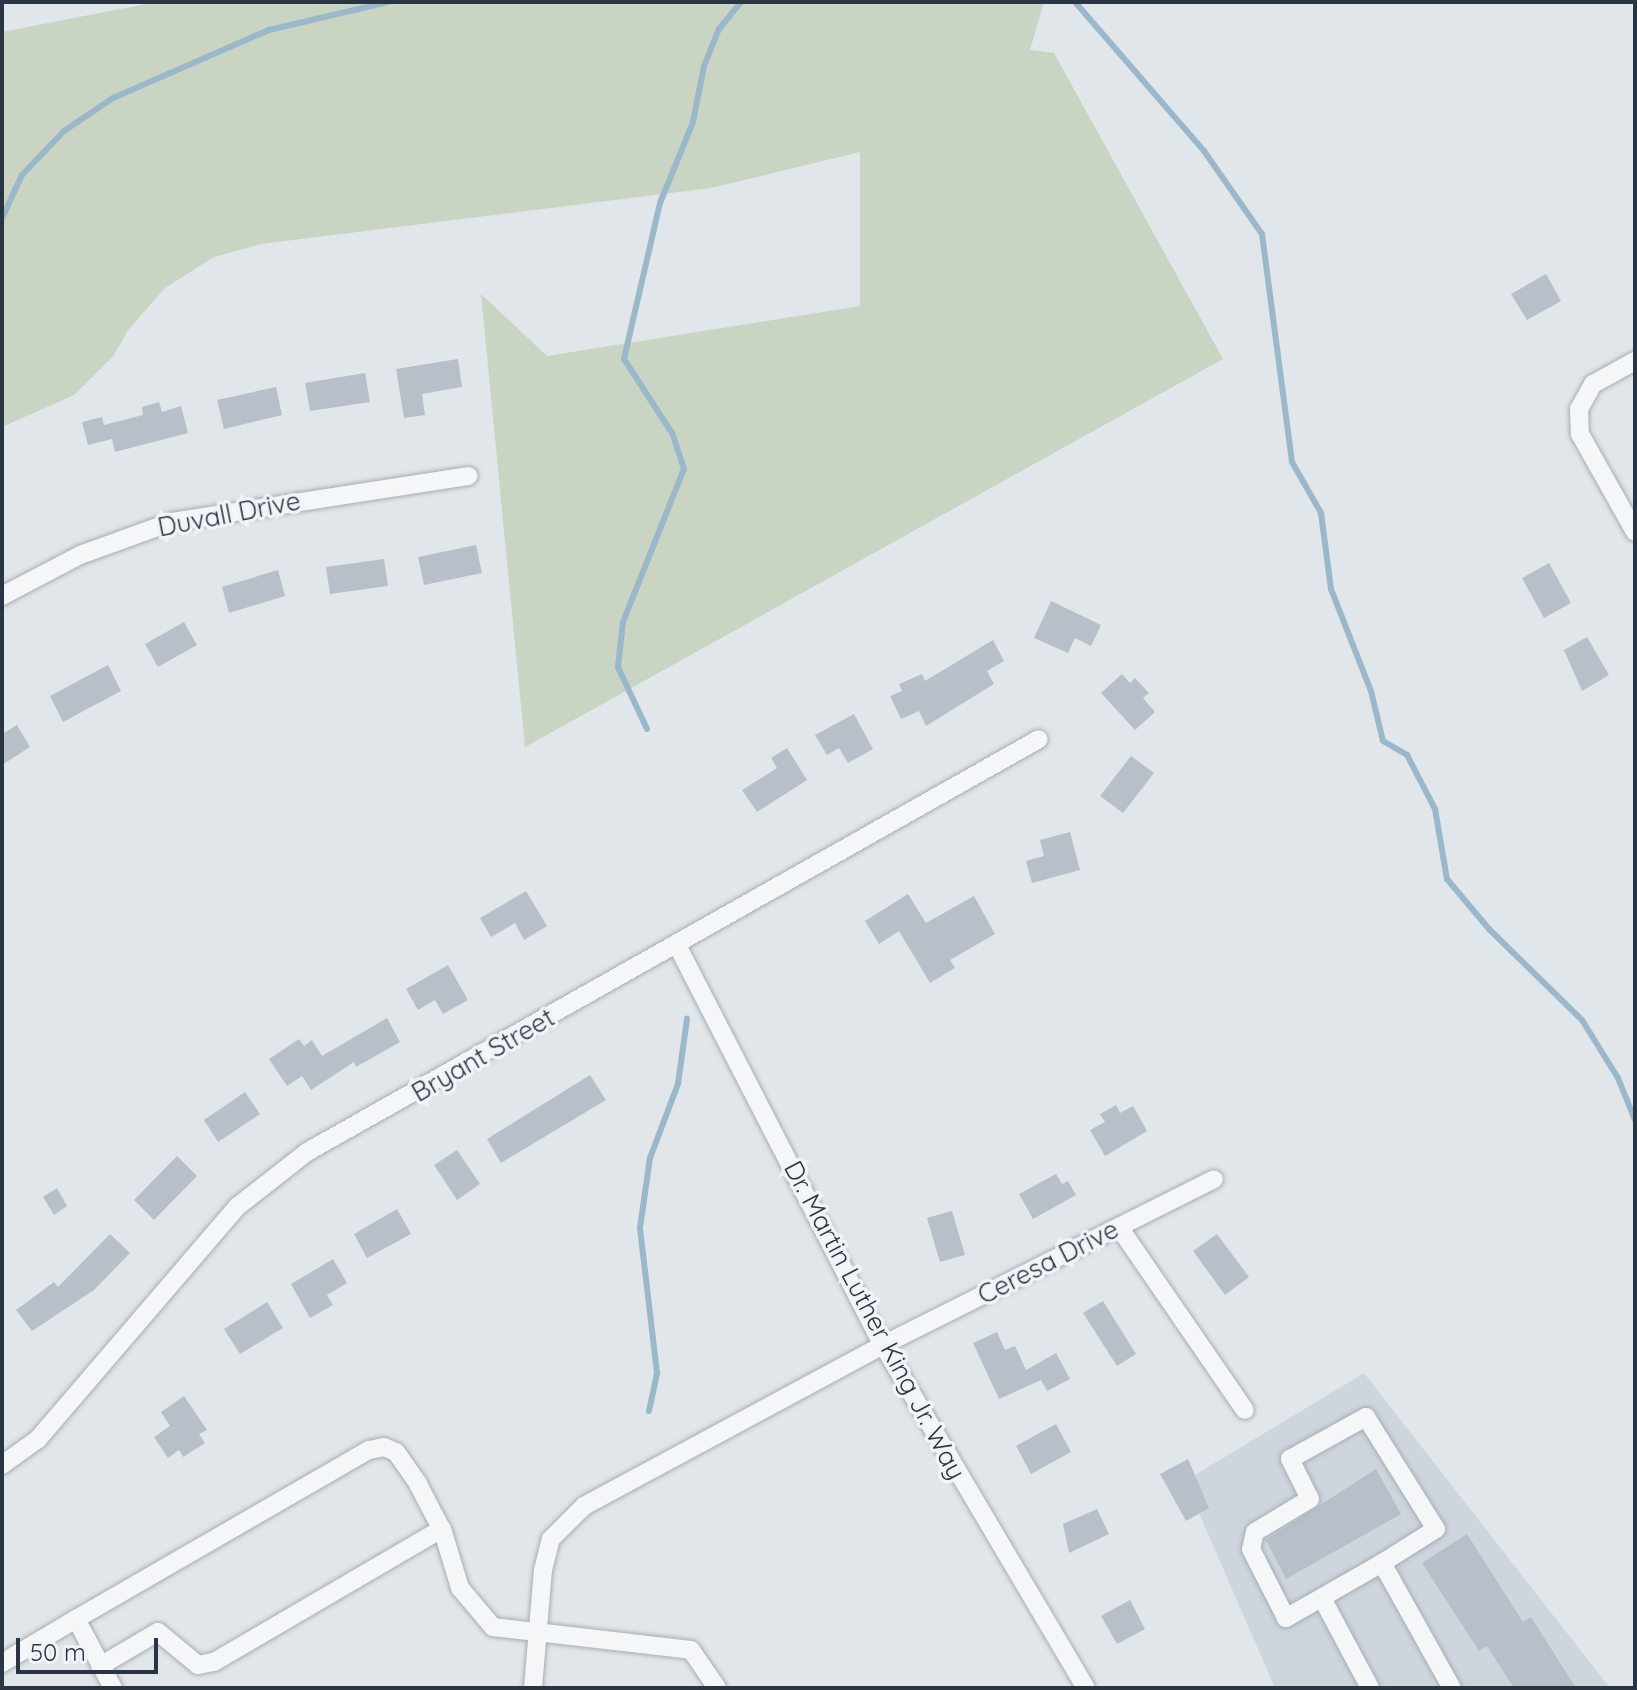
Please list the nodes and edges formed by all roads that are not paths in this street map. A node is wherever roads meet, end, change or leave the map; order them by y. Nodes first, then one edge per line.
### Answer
1 (1635, 361) edge
2 (468, 476) dead end
3 (1635, 532) edge
4 (2, 596) edge
5 (1039, 739) dead end
6 (677, 945) junction
7 (1214, 1179) dead end
8 (1119, 1227) junction
9 (883, 1345) junction
10 (1245, 1410) dead end
11 (2, 1465) edge
12 (442, 1529) junction
13 (1382, 1563) junction
14 (1322, 1598) junction
15 (76, 1619) junction
16 (539, 1633) junction
17 (2, 1663) edge
18 (100, 1666) junction
19 (113, 1688) edge
20 (533, 1688) edge
21 (717, 1688) edge
22 (1086, 1688) edge
23 (1370, 1688) edge
24 (1452, 1688) edge

1 - 3 street
2 - 4 street, Duvall Drive
5 - 6 street, Bryant Street
6 - 9 street, Dr. Martin Luther King Jr. Way
6 - 11 street, Bryant Street
7 - 8 street, Ceresa Drive
8 - 9 street, Ceresa Drive
8 - 10 street
9 - 16 street, Ceresa Drive
9 - 22 street, Dr. Martin Luther King Jr. Way
12 - 15 street
12 - 16 street
12 - 18 street
13 - 14 street
13 - 14 street
13 - 24 street
14 - 23 street
15 - 17 street
15 - 18 street
16 - 20 street, Ceresa Drive
16 - 21 street
18 - 19 street

